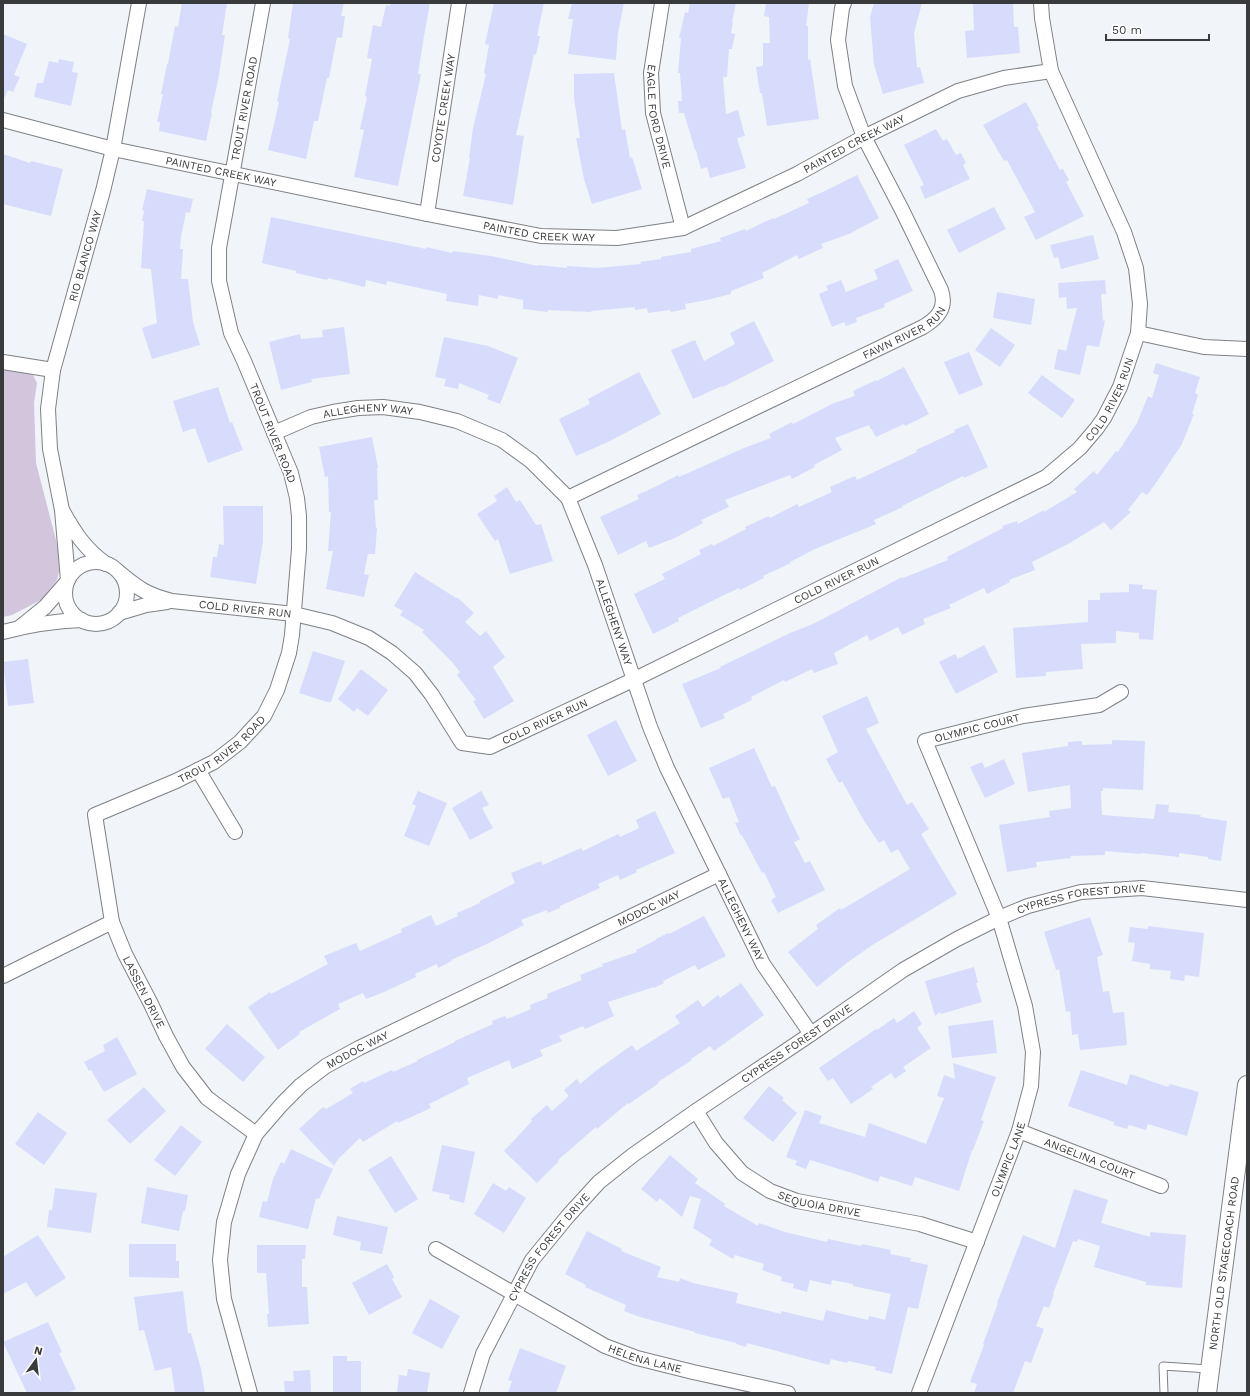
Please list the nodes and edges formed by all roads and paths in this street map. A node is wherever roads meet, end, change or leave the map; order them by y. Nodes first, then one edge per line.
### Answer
1 (139, 3) edge
2 (263, 3) edge
3 (459, 3) edge
4 (662, 3) edge
5 (844, 3) edge
6 (1041, 3) edge
7 (1051, 71) junction
8 (3, 120) edge
9 (864, 137) junction
10 (112, 149) junction
11 (232, 174) junction
12 (427, 214) junction
13 (683, 228) junction
14 (1138, 333) junction
15 (1247, 349) edge
16 (3, 362) edge
17 (53, 370) junction
18 (274, 433) junction
19 (568, 498) junction
20 (62, 510) junction
21 (107, 564) junction
22 (121, 574) junction
23 (67, 582) junction
24 (172, 601) junction
25 (119, 613) junction
26 (294, 614) junction
27 (82, 620) junction
28 (19, 628) junction
29 (3, 632) edge
30 (635, 679) junction
31 (1121, 692) dead end
32 (198, 770) junction
33 (95, 815) joint
34 (235, 832) dead end
35 (719, 874) junction
36 (1247, 900) edge
37 (999, 918) junction
38 (112, 922) junction
39 (3, 976) edge
40 (811, 1034) junction
41 (1247, 1085) edge
42 (696, 1111) junction
43 (1019, 1131) junction
44 (256, 1134) junction
45 (1162, 1186) dead end
46 (976, 1242) junction
47 (436, 1250) dead end
48 (514, 1294) junction
49 (1210, 1369) junction
50 (250, 1393) edge
51 (471, 1393) edge
52 (788, 1393) edge
53 (919, 1393) edge
54 (1164, 1393) edge
55 (1206, 1393) edge

1 - 10 street, RIO BLANCO WAY
2 - 11 street, TROUT RIVER ROAD
3 - 12 street, COYOTE CREEK WAY
4 - 13 street, EAGLE FORD DRIVE
5 - 9 street, FAWN RIVER RUN
6 - 7 street, COLD RIVER RUN
7 - 9 street, PAINTED CREEK WAY
7 - 14 street, COLD RIVER RUN
8 - 10 street, PAINTED CREEK WAY
9 - 13 street, PAINTED CREEK WAY
9 - 19 street, FAWN RIVER RUN
10 - 11 street, PAINTED CREEK WAY
10 - 17 street, RIO BLANCO WAY
11 - 12 street, PAINTED CREEK WAY
11 - 18 street, TROUT RIVER ROAD
12 - 13 street, PAINTED CREEK WAY
14 - 15 street
14 - 30 street, COLD RIVER RUN
16 - 17 street
17 - 20 street, RIO BLANCO WAY
18 - 19 street, ALLEGHENY WAY
18 - 26 street, TROUT RIVER ROAD
19 - 30 street, ALLEGHENY WAY
20 - 21 street, RIO BLANCO WAY
20 - 23 street, RIO BLANCO WAY
21 - 22 street
21 - 23 street
22 - 24 street, COLD RIVER RUN
22 - 25 street
23 - 27 street
23 - 28 street
24 - 25 street, COLD RIVER RUN
24 - 26 street, COLD RIVER RUN
25 - 27 street
26 - 30 street, COLD RIVER RUN
26 - 32 street, TROUT RIVER ROAD
27 - 28 street
28 - 29 street
30 - 35 street, ALLEGHENY WAY
31 - 37 street, OLYMPIC COURT
32 - 33 street, TROUT RIVER ROAD
32 - 34 street
33 - 38 street, LASSEN DRIVE
35 - 40 street, ALLEGHENY WAY
35 - 44 street, MODOC WAY
36 - 37 street, CYPRESS FOREST DRIVE
37 - 40 street, CYPRESS FOREST DRIVE
37 - 43 street, OLYMPIC LANE
38 - 39 street
38 - 44 street, LASSEN DRIVE
40 - 42 street, CYPRESS FOREST DRIVE
41 - 49 street, NORTH OLD STAGECOACH ROAD
42 - 46 street, SEQUOIA DRIVE
42 - 48 street, CYPRESS FOREST DRIVE
43 - 45 street, ANGELINA COURT
43 - 46 street, OLYMPIC LANE
44 - 50 street, MODOC WAY
46 - 53 street, OLYMPIC LANE
47 - 48 street, HELENA LANE
48 - 51 street, CYPRESS FOREST DRIVE
48 - 52 street, HELENA LANE
49 - 54 lane
49 - 55 street, NORTH OLD STAGECOACH ROAD

